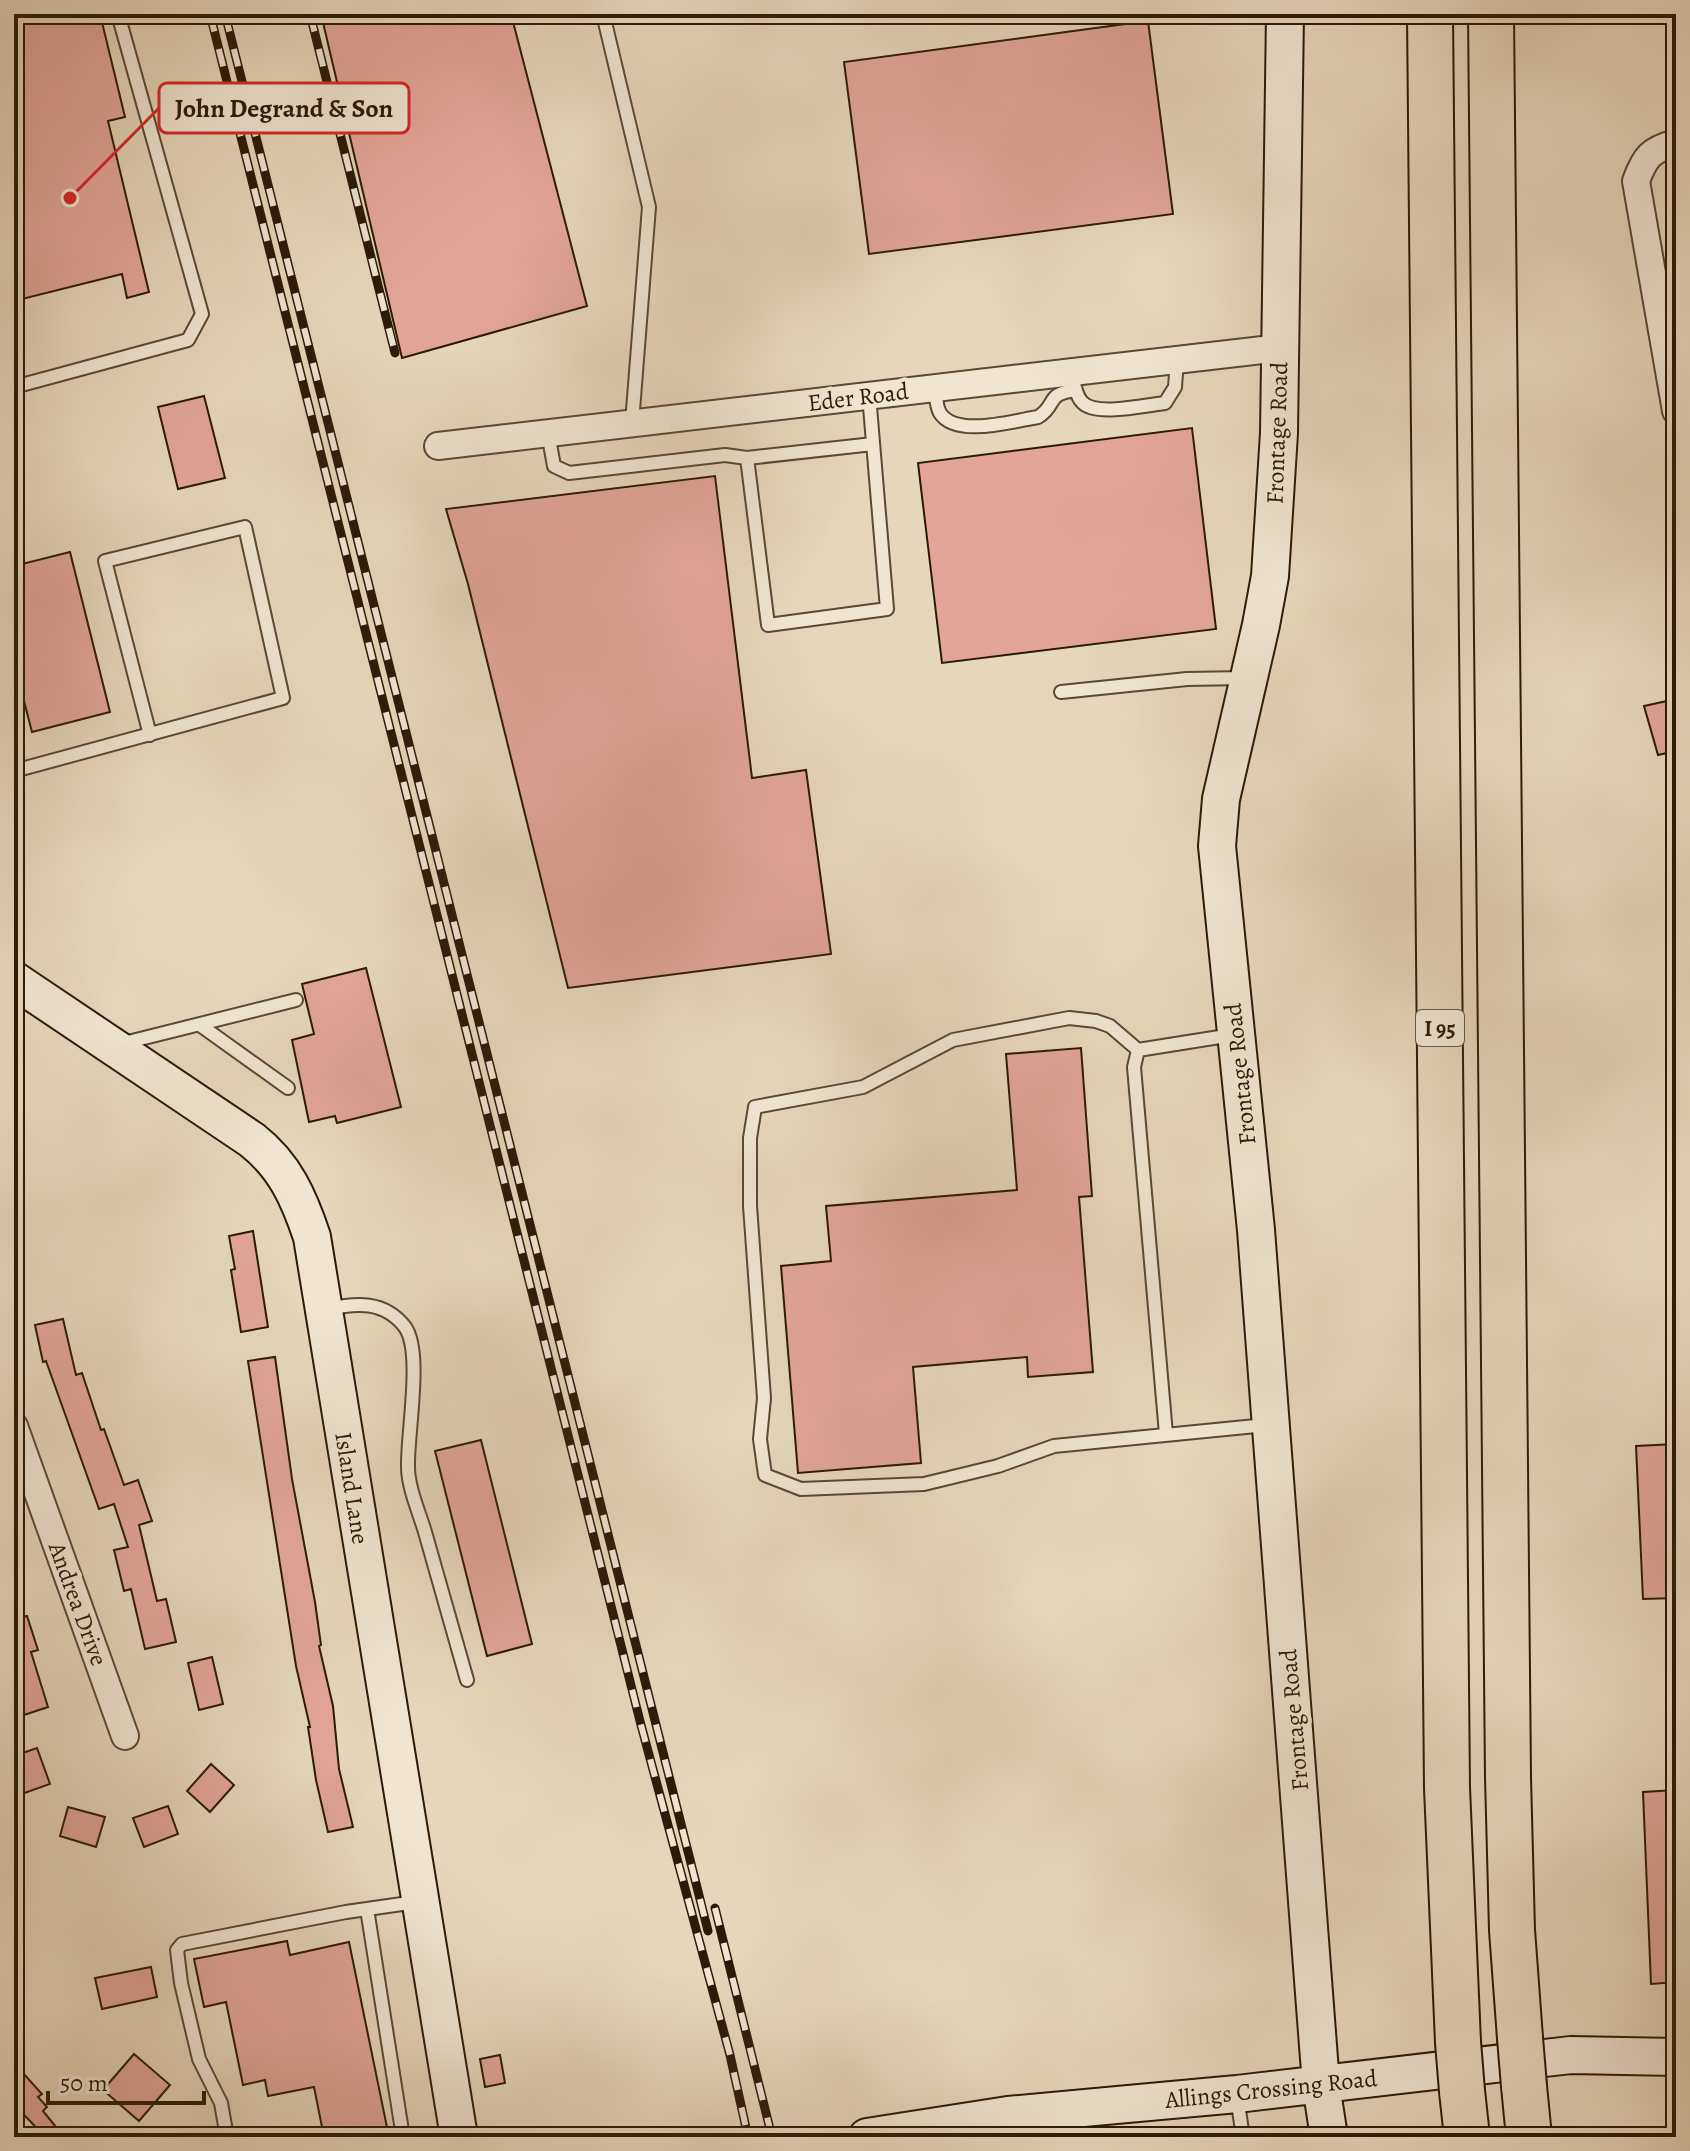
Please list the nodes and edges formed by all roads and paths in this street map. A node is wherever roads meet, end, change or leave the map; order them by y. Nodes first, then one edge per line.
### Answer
1 (118, 14) edge
2 (603, 14) edge
3 (1285, 14) edge
4 (1430, 14) edge
5 (1491, 14) edge
6 (1676, 143) edge
7 (1279, 348) junction
8 (1177, 360) junction
9 (1073, 381) junction
10 (14, 387) edge
11 (935, 388) junction
12 (869, 395) junction
13 (1676, 411) edge
14 (632, 423) junction
15 (548, 433) junction
16 (873, 444) junction
17 (438, 446) dead end
18 (747, 458) junction
19 (1248, 678) junction
20 (1061, 692) dead end
21 (150, 735) junction
22 (14, 771) edge
23 (14, 980) edge
24 (296, 1000) dead end
25 (200, 1025) junction
26 (1237, 1035) junction
27 (113, 1046) junction
28 (1138, 1050) junction
29 (288, 1088) dead end
30 (323, 1310) junction
31 (1269, 1424) junction
32 (14, 1426) edge
33 (1166, 1434) junction
34 (467, 1680) dead end
35 (125, 1736) dead end
36 (419, 1902) junction
37 (367, 1909) junction
38 (1676, 2057) edge
39 (1321, 2085) junction
40 (1237, 2094) junction
41 (227, 2137) edge
42 (403, 2137) edge
43 (459, 2137) edge
44 (867, 2137) edge
45 (1243, 2137) edge
46 (1329, 2137) edge
47 (1467, 2137) edge
48 (1529, 2137) edge

1 - 10 lane
2 - 14 lane
3 - 7 street, Frontage Road
4 - 47 highway, I 95, bridge
5 - 48 highway, bridge
6 - 13 street
7 - 8 street, Eder Road
7 - 19 street, Frontage Road
8 - 9 street, Eder Road
8 - 9 lane
9 - 11 street, Eder Road
9 - 11 lane
11 - 12 street, Eder Road
12 - 14 street, Eder Road
12 - 16 lane
14 - 15 street, Eder Road
15 - 17 street, Eder Road
15 - 18 lane
16 - 18 lane
16 - 18 lane
19 - 20 lane
19 - 26 street, Frontage Road
21 - 21 lane
21 - 22 lane
23 - 27 street, Island Lane
24 - 25 lane
25 - 27 lane
25 - 29 lane
26 - 28 lane
26 - 31 street, Frontage Road
27 - 30 street, Island Lane
28 - 33 lane
28 - 33 lane
30 - 34 lane
30 - 36 street, Island Lane
31 - 33 lane
31 - 39 street, Frontage Road
32 - 35 street, Andrea Drive
36 - 37 lane
36 - 43 street, Island Lane
37 - 41 lane
37 - 42 lane
38 - 39 street, Allings Crossing Road
39 - 40 street, Allings Crossing Road
39 - 46 street, Frontage Road
40 - 44 street, Allings Crossing Road
40 - 45 lane

